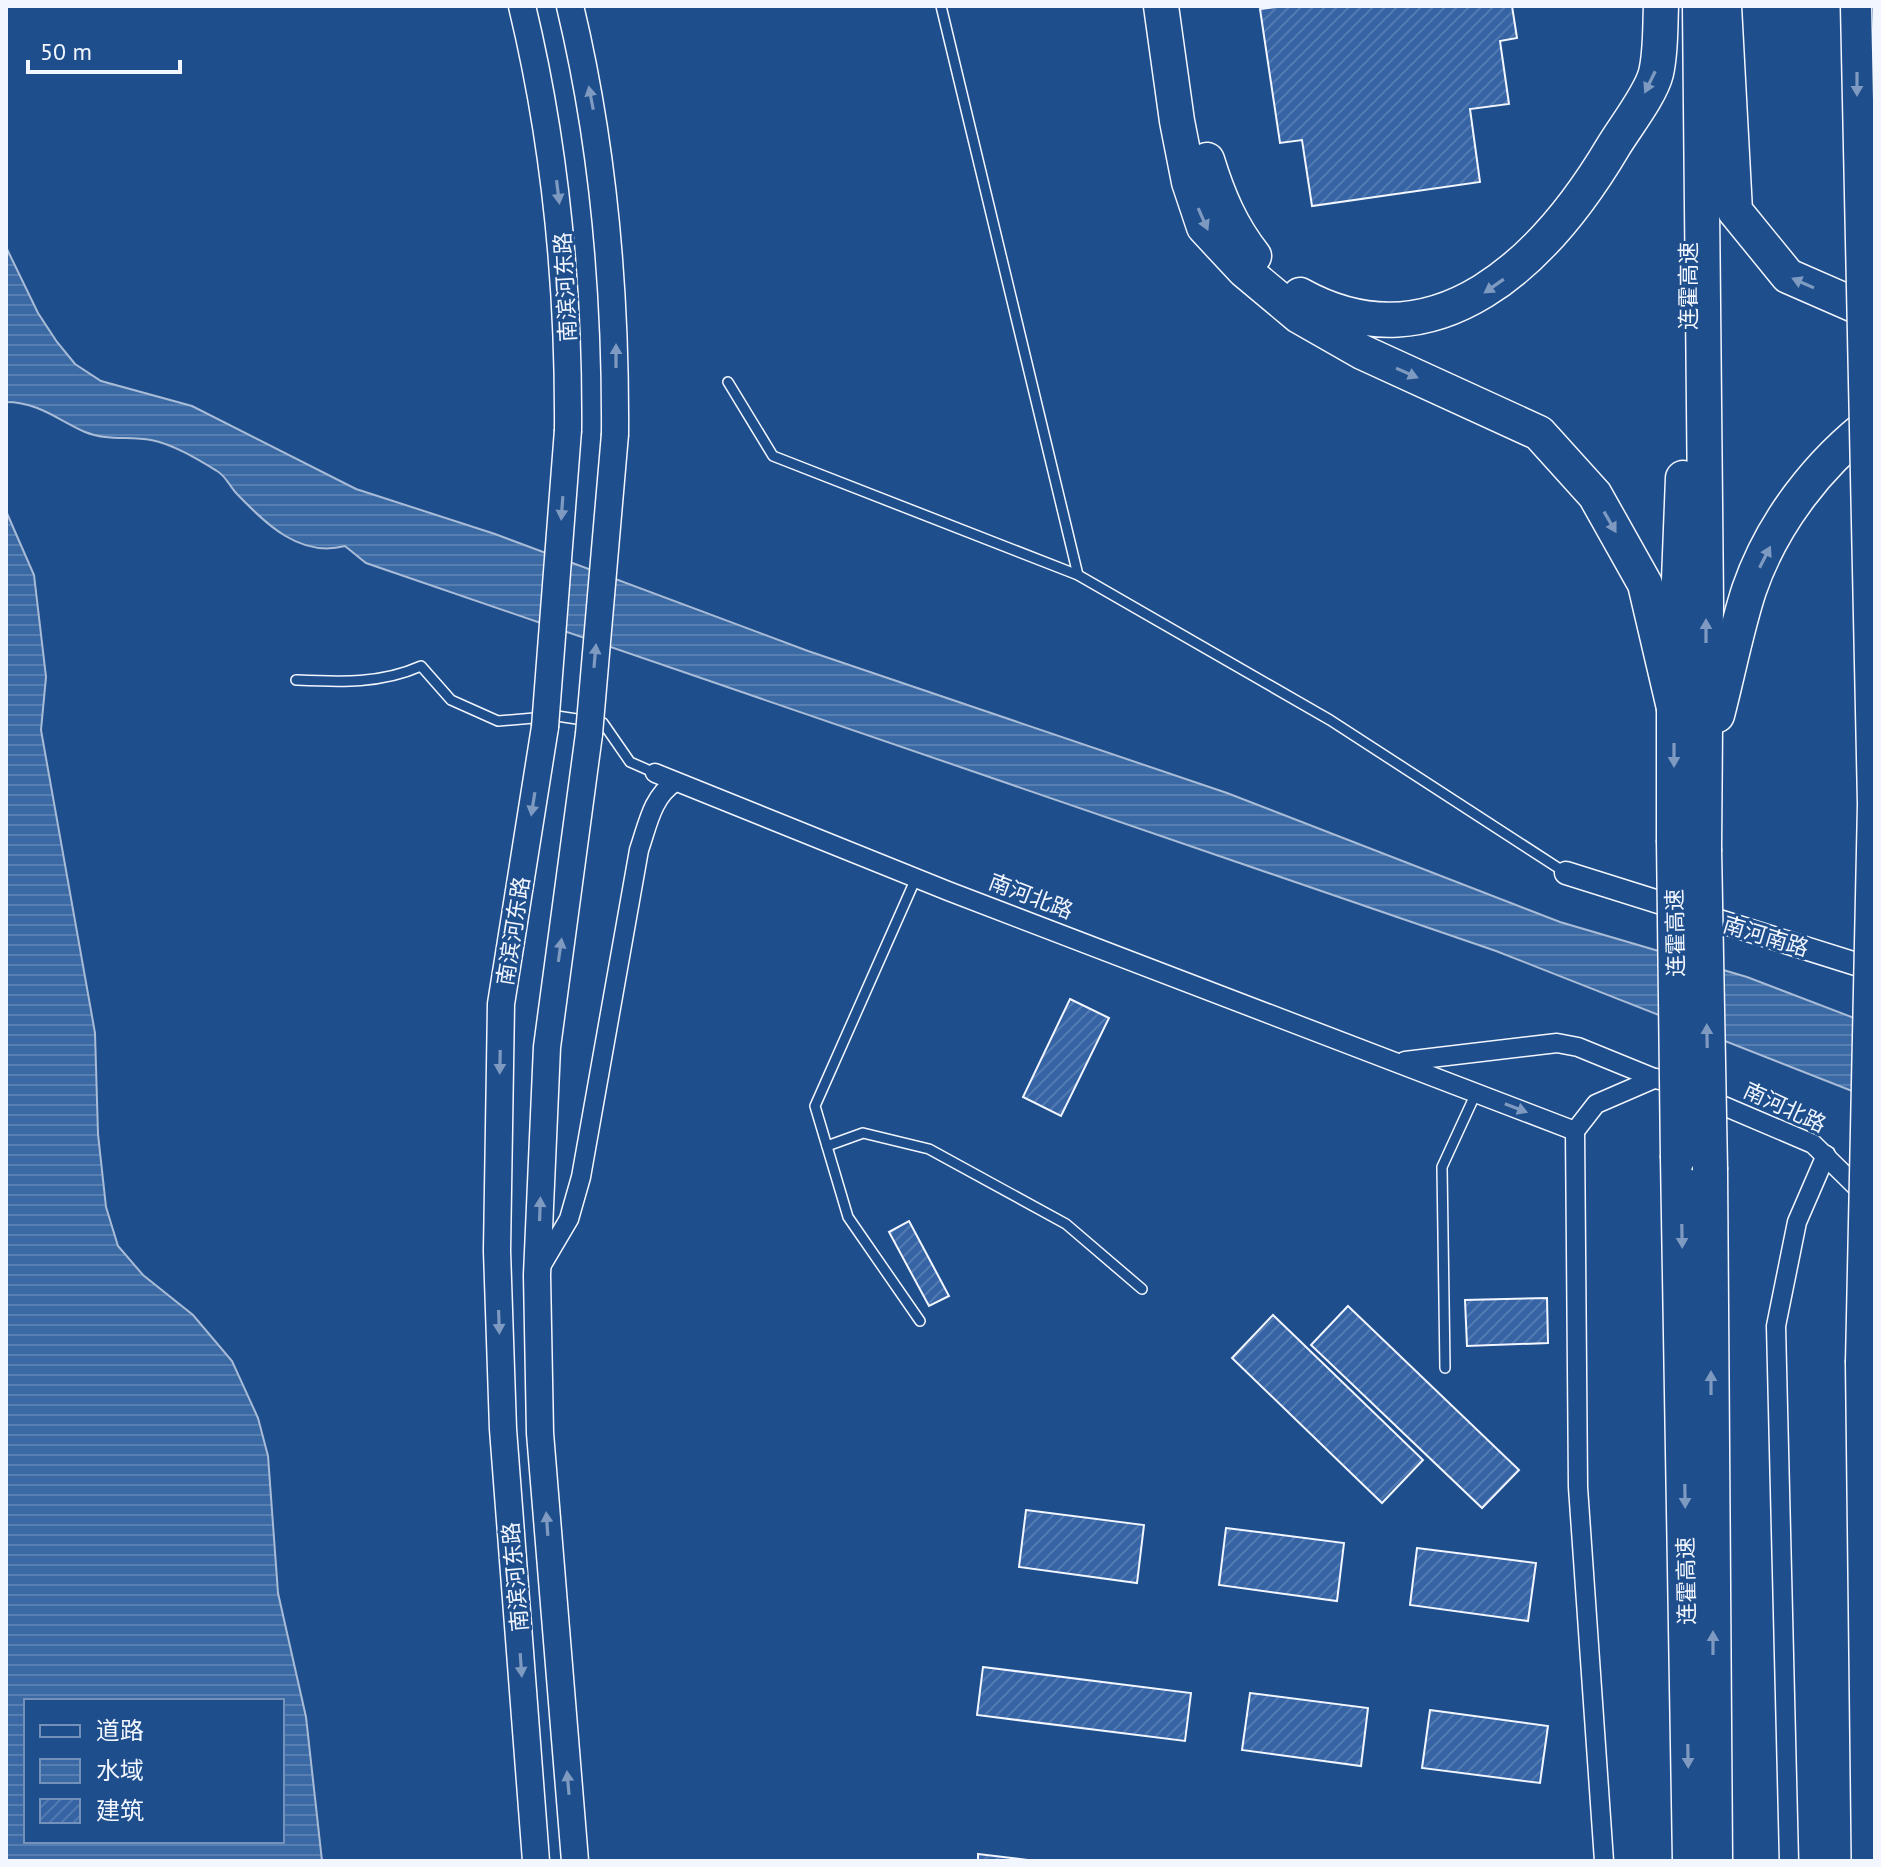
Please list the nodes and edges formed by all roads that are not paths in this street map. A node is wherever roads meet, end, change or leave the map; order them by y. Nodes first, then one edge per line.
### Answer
1 (522, 6) edge
2 (570, 6) edge
3 (941, 6) edge
4 (1161, 6) edge
5 (1184, 6) edge
6 (1661, 6) edge
7 (1676, 6) edge
8 (1700, 6) edge
9 (1724, 6) edge
10 (1856, 6) edge
11 (1875, 314) edge
12 (728, 382) dead end
13 (1875, 420) edge
14 (1078, 575) junction
15 (296, 680) dead end
16 (1674, 708) junction
17 (1705, 765) junction
18 (655, 773) joint
19 (675, 782) junction
20 (1689, 845) junction
21 (1566, 873) joint
22 (916, 878) junction
23 (1875, 970) edge
24 (1391, 1060) junction
25 (1656, 1078) junction
26 (1476, 1093) junction
27 (1575, 1131) junction
28 (827, 1146) junction
29 (1826, 1155) junction
30 (1694, 1164) junction
31 (1875, 1206) edge
32 (537, 1275) junction
33 (1142, 1289) dead end
34 (920, 1321) dead end
35 (1445, 1368) dead end
36 (536, 1861) edge
37 (575, 1861) edge
38 (1604, 1861) edge
39 (1690, 1861) edge
40 (1715, 1861) edge
41 (1789, 1861) edge
42 (1867, 1861) edge

1 -> 36 main road, 南滨河东路, bridge
32 -> 2 main road, 南滨河东路, bridge
3 - 14 lane
4 -> 16 highway
6 -> 5 highway
7 - 16 highway, 连霍高速
17 -> 8 highway, 连霍高速
11 -> 9 highway
10 -> 42 highway, bridge
12 - 14 lane
17 -> 13 highway
14 - 21 lane
15 - 18 lane
16 -> 20 highway, 连霍高速
17 - 20 highway, 连霍高速
18 - 19 street, 南河北路
19 - 22 street, 南河北路
19 - 32 street
20 - 30 highway, 连霍高速, bridge
21 - 23 street, 南河南路
22 - 24 street, 南河北路
22 - 28 lane
24 - 25 street, 南河北路
24 - 26 street, 南河北路
25 - 27 street
25 - 29 street, 南河北路
26 -> 27 street, 南河北路
26 - 35 lane
27 - 38 street
28 - 33 lane
28 - 34 lane
29 - 31 street, 南河北路
29 - 41 street
30 -> 39 highway, 连霍高速
40 -> 30 highway, 连霍高速
37 -> 32 main road, 南滨河东路

